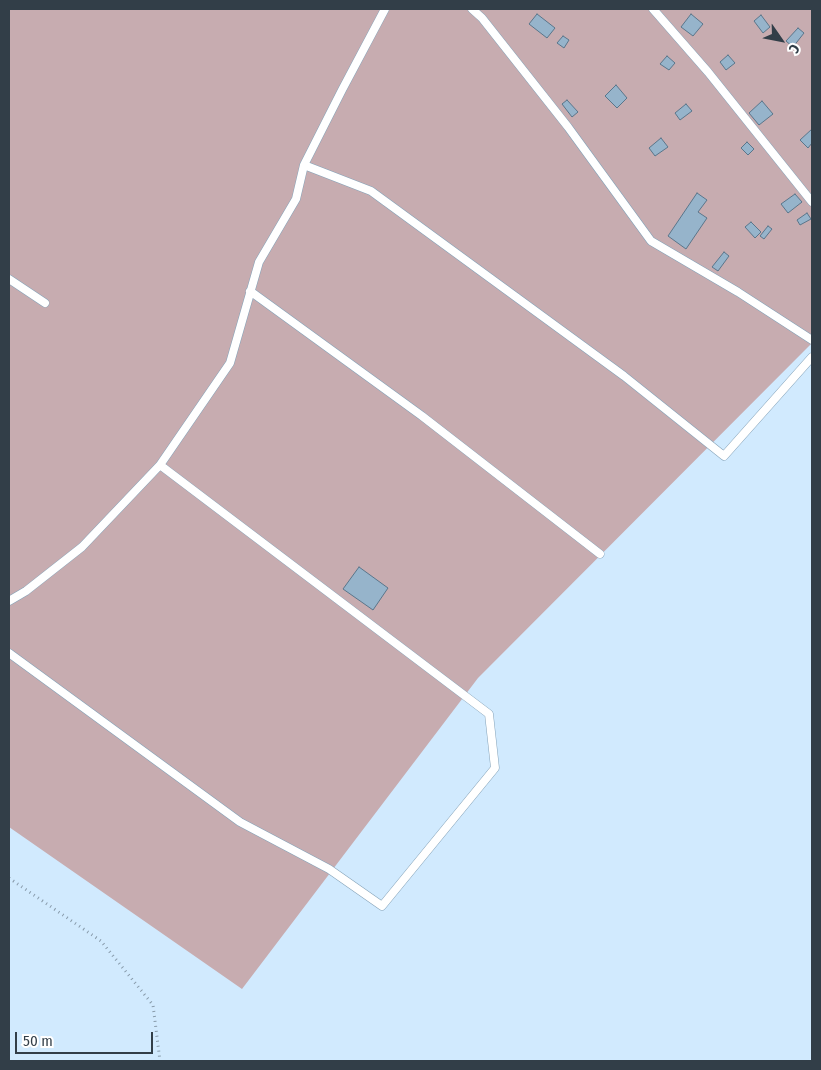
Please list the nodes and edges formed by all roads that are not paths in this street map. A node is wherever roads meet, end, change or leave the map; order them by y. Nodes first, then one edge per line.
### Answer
1 (385, 9) edge
2 (472, 9) edge
3 (653, 9) edge
4 (304, 165) junction
5 (812, 202) edge
6 (9, 279) edge
7 (250, 291) junction
8 (45, 303) dead end
9 (812, 340) edge
10 (812, 357) edge
11 (160, 465) junction
12 (600, 554) dead end
13 (9, 601) edge
14 (9, 652) edge

1 - 4 lane
2 - 9 lane
3 - 5 lane
4 - 7 lane
4 - 10 lane
6 - 8 lane
7 - 11 lane
7 - 12 lane
11 - 13 lane
11 - 14 lane

